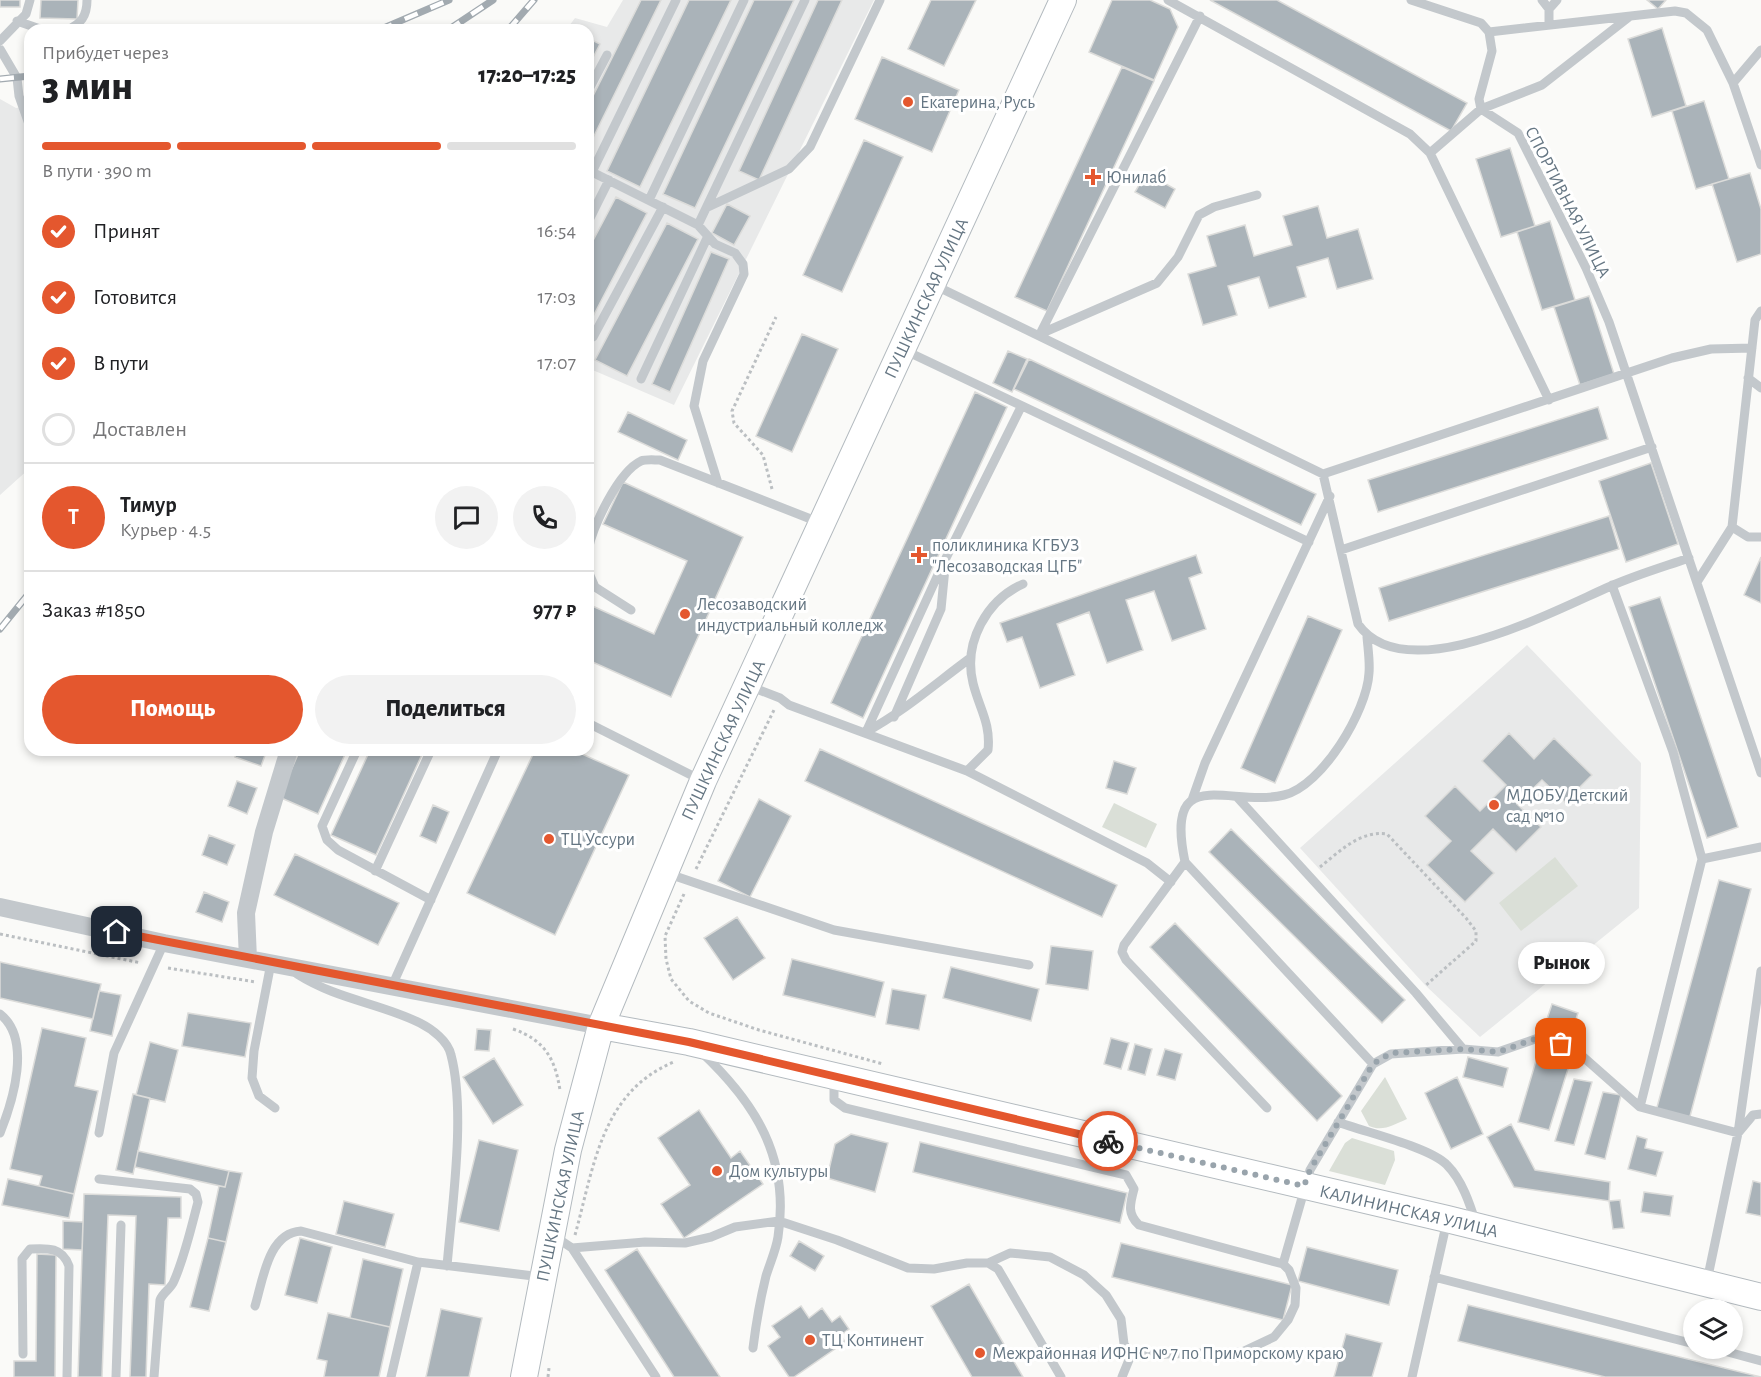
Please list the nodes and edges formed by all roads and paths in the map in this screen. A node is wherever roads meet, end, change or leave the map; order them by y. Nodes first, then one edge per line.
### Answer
1 (30, 0) edge
2 (87, 0) edge
3 (676, 0) edge
4 (744, 0) edge
5 (805, 0) edge
6 (880, 0) edge
7 (1063, 0) edge
8 (1168, 0) edge
9 (1411, 0) edge
10 (1542, 0) edge
11 (1557, 0) edge
12 (1549, 9) junction
13 (1200, 16) junction
14 (1631, 16) junction
15 (18, 21) junction
16 (1550, 23) junction
17 (26, 24) edge
18 (79, 24) edge
19 (1489, 32) junction
20 (0, 41) edge
21 (0, 49) edge
22 (1761, 50) edge
23 (607, 54) dead end
24 (594, 79) edge
25 (1733, 83) junction
26 (1481, 109) junction
27 (24, 111) edge
28 (1430, 153) junction
29 (594, 163) edge
30 (1761, 165) edge
31 (594, 173) edge
32 (609, 180) junction
33 (1257, 195) dead end
34 (649, 200) junction
35 (663, 207) junction
36 (708, 207) junction
37 (594, 210) edge
38 (698, 225) junction
39 (708, 236) junction
40 (932, 284) junction
41 (1761, 311) edge
42 (776, 317) dead end
43 (1040, 334) junction
44 (594, 336) edge
45 (1752, 348) junction
46 (902, 349) junction
47 (1627, 375) junction
48 (1748, 378) junction
49 (641, 379) dead end
50 (1761, 388) edge
51 (1549, 400) junction
52 (1021, 407) junction
53 (1652, 447) junction
54 (1323, 474) junction
55 (718, 483) junction
56 (1330, 495) junction
57 (776, 505) junction
58 (823, 524) junction
59 (1732, 527) junction
60 (594, 535) edge
61 (1761, 537) edge
62 (1309, 542) junction
63 (1341, 549) junction
64 (946, 558) junction
65 (1689, 558) junction
66 (1697, 582) junction
67 (1023, 584) dead end
68 (594, 585) edge
69 (1612, 585) junction
70 (631, 610) dead end
71 (1367, 637) junction
72 (969, 659) junction
73 (749, 686) junction
74 (780, 698) junction
75 (894, 717) junction
76 (594, 726) edge
77 (866, 732) junction
78 (287, 756) edge
79 (354, 756) edge
80 (428, 756) edge
81 (495, 756) edge
82 (967, 771) junction
83 (1761, 773) edge
84 (703, 781) junction
85 (1237, 797) junction
86 (1192, 800) junction
87 (1761, 848) edge
88 (1702, 859) junction
89 (1185, 862) junction
90 (375, 871) junction
91 (663, 873) junction
92 (1309, 875) junction
93 (690, 880) junction
94 (1171, 882) junction
95 (431, 900) junction
96 (0, 907) edge
97 (0, 934) edge
98 (164, 943) junction
99 (248, 959) junction
100 (153, 965) junction
101 (278, 965) junction
102 (1029, 965) dead end
103 (1761, 970) edge
104 (267, 983) junction
105 (392, 986) junction
106 (1416, 993) junction
107 (0, 1014) edge
108 (601, 1026) junction
109 (511, 1028) dead end
110 (689, 1042) junction
111 (1463, 1049) junction
112 (674, 1062) dead end
113 (886, 1064) dead end
114 (1373, 1064) junction
115 (834, 1077) junction
116 (561, 1096) dead end
117 (1640, 1107) junction
118 (275, 1108) dead end
119 (1267, 1108) dead end
120 (1761, 1114) edge
121 (1338, 1122) junction
122 (0, 1132) edge
123 (99, 1132) dead end
124 (1738, 1133) junction
125 (99, 1179) dead end
126 (1304, 1186) junction
127 (1447, 1219) junction
128 (779, 1221) junction
129 (121, 1225) dead end
130 (1476, 1227) junction
131 (560, 1244) junction
132 (418, 1262) junction
133 (988, 1263) junction
134 (1283, 1264) junction
135 (447, 1266) junction
136 (542, 1277) junction
137 (1434, 1277) junction
138 (1706, 1284) junction
139 (1761, 1297) edge
140 (255, 1306) dead end
141 (1683, 1341) edge
142 (753, 1348) dead end
143 (23, 1354) dead end
144 (1131, 1355) junction
145 (1743, 1356) edge
146 (1761, 1361) edge
147 (550, 1365) dead end
148 (1415, 1376) edge
149 (67, 1377) edge
150 (116, 1377) edge
151 (154, 1377) edge
152 (392, 1377) edge
153 (524, 1377) edge
154 (548, 1377) edge
155 (656, 1377) edge
156 (1061, 1377) edge
157 (1122, 1377) edge

1 - 15 lane
2 - 18 lane
3 - 29 lane
4 - 34 lane
5 - 36 lane
6 - 36 lane
7 - 40 main road, ПУШКИНСКАЯ УЛИЦА
8 - 13 lane
9 - 19 lane
10 - 12 lane
11 - 12 lane
12 - 16 lane
13 - 28 lane
13 - 43 lane
14 - 16 lane
14 - 25 lane
14 - 26 lane
15 - 17 lane
15 - 20 lane
16 - 19 lane
19 - 26 lane
21 - 27 lane
22 - 25 lane
23 - 24 lane
25 - 30 lane
26 - 28 lane
26 - 47 lane, СПОРТИВНАЯ УЛИЦА
28 - 51 lane
31 - 32 lane
32 - 34 lane
32 - 37 lane
33 - 43 lane
34 - 35 lane
35 - 38 lane
35 - 44 lane
36 - 38 lane
38 - 39 lane
39 - 49 lane
39 - 55 lane
40 - 43 lane
40 - 46 main road, ПУШКИНСКАЯ УЛИЦА
41 - 45 lane
42 - 57 path
43 - 54 lane
45 - 47 lane
45 - 48 lane
46 - 52 lane
46 - 58 main road, ПУШКИНСКАЯ УЛИЦА
47 - 51 lane
47 - 53 lane, СПОРТИВНАЯ УЛИЦА
48 - 50 lane
48 - 59 lane
51 - 54 lane
52 - 62 lane
52 - 64 lane
53 - 63 lane
53 - 65 lane, СПОРТИВНАЯ УЛИЦА
54 - 56 lane
55 - 57 lane
55 - 60 lane
56 - 62 lane
56 - 63 lane
57 - 58 lane
58 - 73 main road, ПУШКИНСКАЯ УЛИЦА
59 - 61 lane
59 - 66 lane
62 - 86 lane
63 - 71 lane
64 - 75 lane
64 - 77 lane
65 - 66 lane, СПОРТИВНАЯ УЛИЦА
65 - 69 lane
66 - 83 lane, СПОРТИВНАЯ УЛИЦА
67 - 72 lane
68 - 70 lane
69 - 71 lane
69 - 88 lane
71 - 85 lane
72 - 75 lane
72 - 82 lane
73 - 74 lane
73 - 84 main road, ПУШКИНСКАЯ УЛИЦА
74 - 77 lane
74 - 93 path
75 - 77 lane
76 - 84 lane
77 - 82 lane
78 - 99 street
79 - 90 lane
80 - 90 lane
81 - 95 lane
82 - 94 lane
84 - 91 main road, ПУШКИНСКАЯ УЛИЦА
85 - 86 lane
85 - 92 lane
86 - 89 lane
87 - 88 lane
88 - 117 lane
89 - 94 lane
89 - 114 lane
90 - 95 lane
91 - 93 lane
91 - 108 main road, ПУШКИНСКАЯ УЛИЦА
92 - 106 lane
92 - 106 path
93 - 102 lane
93 - 113 path
94 - 119 lane
95 - 105 lane
96 - 98 street, КАЛИНИНСКАЯ УЛИЦА
97 - 100 path
98 - 99 street, КАЛИНИНСКАЯ УЛИЦА
98 - 100 lane
99 - 101 street, КАЛИНИНСКАЯ УЛИЦА
100 - 104 path
100 - 123 lane
101 - 104 lane
101 - 105 street, КАЛИНИНСКАЯ УЛИЦА
101 - 135 lane
103 - 124 lane
104 - 118 lane
105 - 108 street, КАЛИНИНСКАЯ УЛИЦА
106 - 111 lane
107 - 122 lane
108 - 110 main road, КАЛИНИНСКАЯ УЛИЦА
108 - 131 main road, ПУШКИНСКАЯ УЛИЦА
109 - 116 path
110 - 115 main road, КАЛИНИНСКАЯ УЛИЦА
110 - 128 lane
111 - 114 lane
111 - 117 lane
112 - 131 path
114 - 121 lane
115 - 126 main road, КАЛИНИНСКАЯ УЛИЦА
115 - 134 lane
117 - 124 lane
120 - 124 lane
121 - 126 lane
121 - 130 lane
124 - 138 lane
125 - 151 lane
126 - 127 main road, КАЛИНИНСКАЯ УЛИЦА
126 - 134 lane
127 - 130 main road, КАЛИНИНСКАЯ УЛИЦА
127 - 137 lane
128 - 131 lane
128 - 133 lane
128 - 142 lane
129 - 150 lane
130 - 138 main road, КАЛИНИНСКАЯ УЛИЦА
131 - 136 main road, ПУШКИНСКАЯ УЛИЦА
131 - 155 lane
132 - 135 lane
132 - 140 lane
132 - 152 lane
133 - 144 lane
133 - 156 lane
134 - 144 lane
135 - 136 lane
136 - 153 main road, ПУШКИНСКАЯ УЛИЦА
137 - 141 lane
137 - 148 lane
138 - 139 main road, КАЛИНИНСКАЯ УЛИЦА
143 - 149 lane
144 - 157 lane
145 - 146 lane
147 - 154 path

